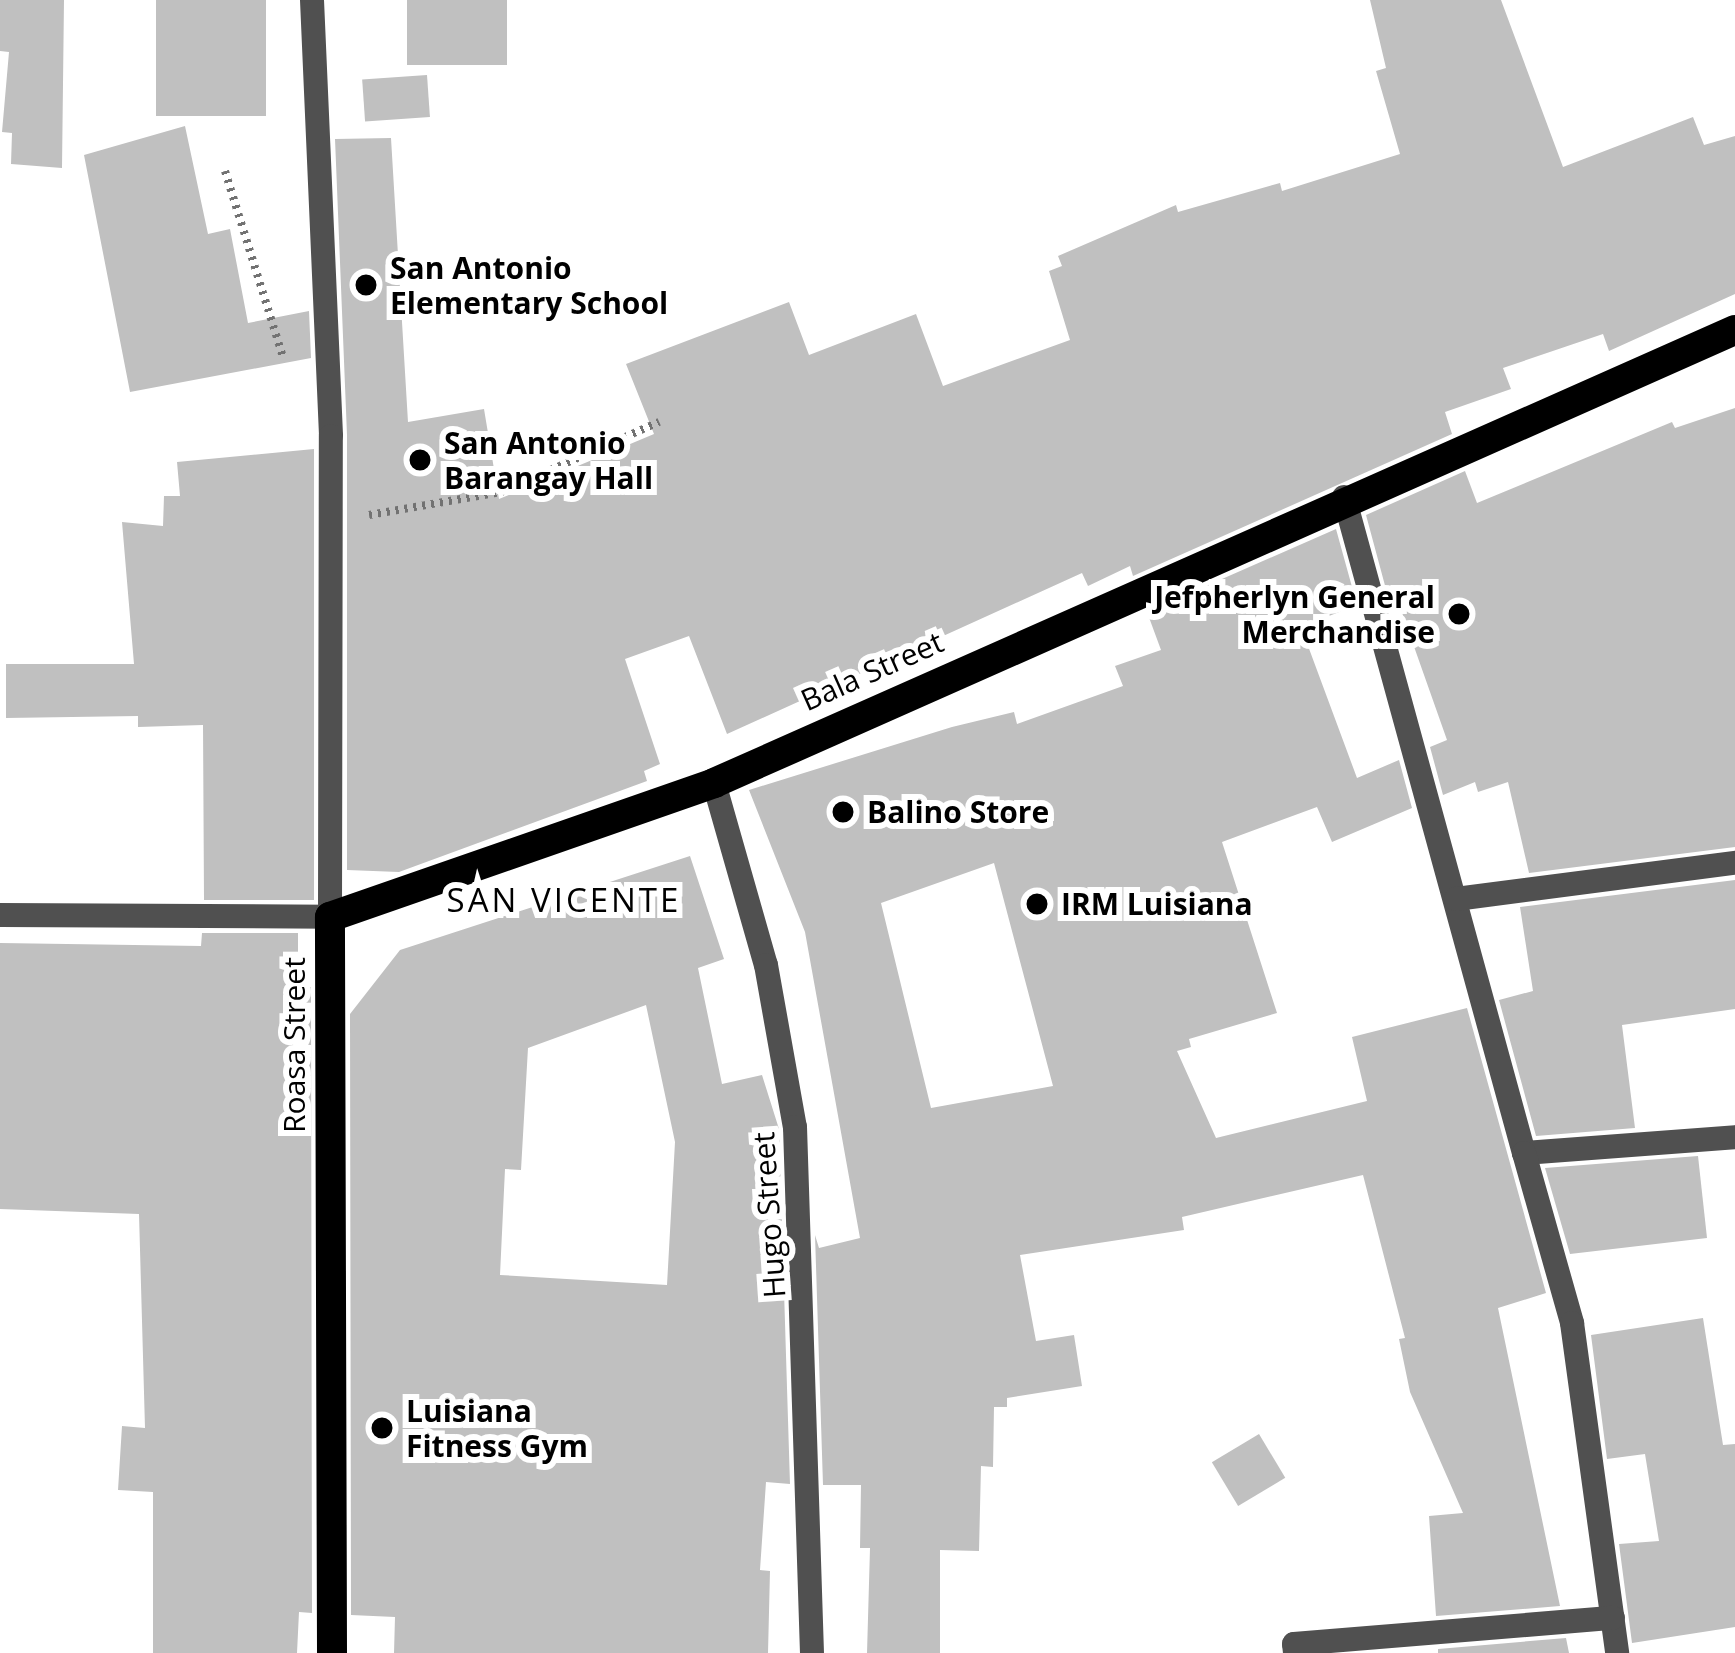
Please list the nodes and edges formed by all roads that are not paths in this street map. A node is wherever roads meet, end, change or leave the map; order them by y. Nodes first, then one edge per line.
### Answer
1 (311, 0) edge
2 (1735, 330) edge
3 (1344, 497) junction
4 (714, 782) junction
5 (1735, 863) edge
6 (1456, 899) junction
7 (0, 914) edge
8 (330, 917) junction
9 (1735, 1137) edge
10 (1524, 1153) junction
11 (1613, 1618) junction
12 (332, 1653) edge
13 (812, 1653) edge
14 (1295, 1653) edge
15 (1617, 1653) edge

1 - 8 street, Roasa Street
2 - 3 main road, Bala Street
3 - 4 main road, Bala Street
3 - 6 street
4 - 8 main road, Bala Street
4 - 13 street, Hugo Street
5 - 6 street
6 - 10 street
7 - 8 street, Bala Street
8 - 12 main road, Roasa Street
9 - 10 street
10 - 11 street
11 - 14 street
11 - 15 street

